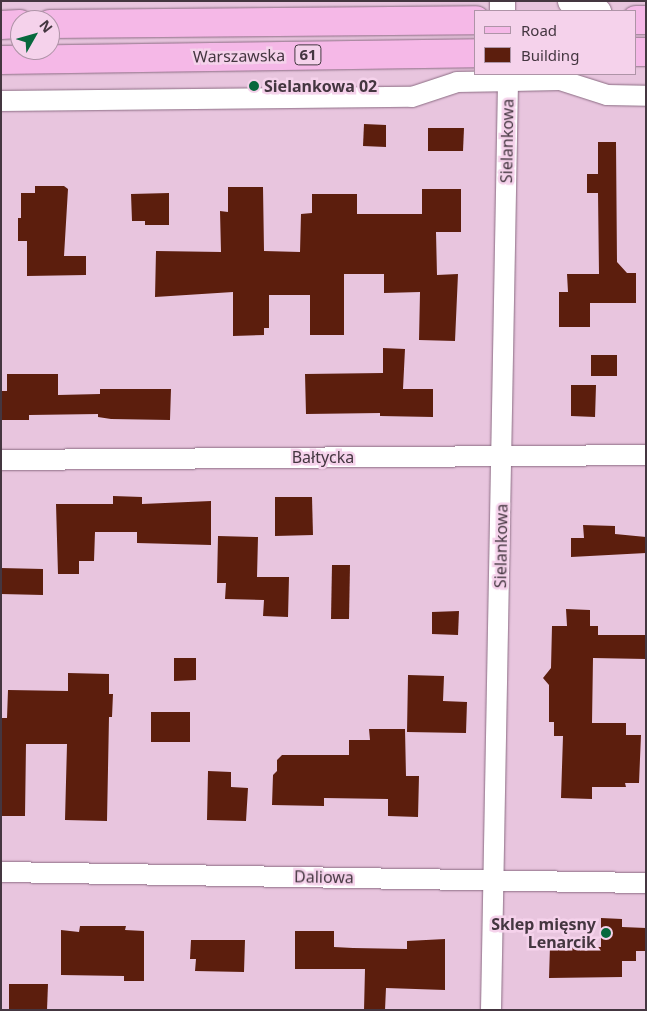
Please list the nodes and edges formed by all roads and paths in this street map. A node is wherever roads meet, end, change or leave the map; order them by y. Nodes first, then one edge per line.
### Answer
1 (570, 1) edge
2 (595, 10) edge
3 (474, 20) edge
4 (60, 24) edge
5 (474, 52) edge
6 (1, 60) edge
7 (508, 82) junction
8 (645, 96) edge
9 (1, 101) edge
10 (646, 455) edge
11 (502, 456) junction
12 (1, 460) edge
13 (1, 872) edge
14 (494, 880) junction
15 (646, 883) edge
16 (491, 1010) edge

1 - 2 street
3 - 4 main road, Warszawska / 61
5 - 6 main road, Warszawska / 61
7 - 8 street
7 - 9 street
7 - 11 street, Sielankowa
10 - 11 street, Bałtycka
11 - 12 street, Bałtycka
11 - 14 street, Sielankowa
13 - 14 street, Daliowa
14 - 15 street, Daliowa
14 - 16 street, Sielankowa

